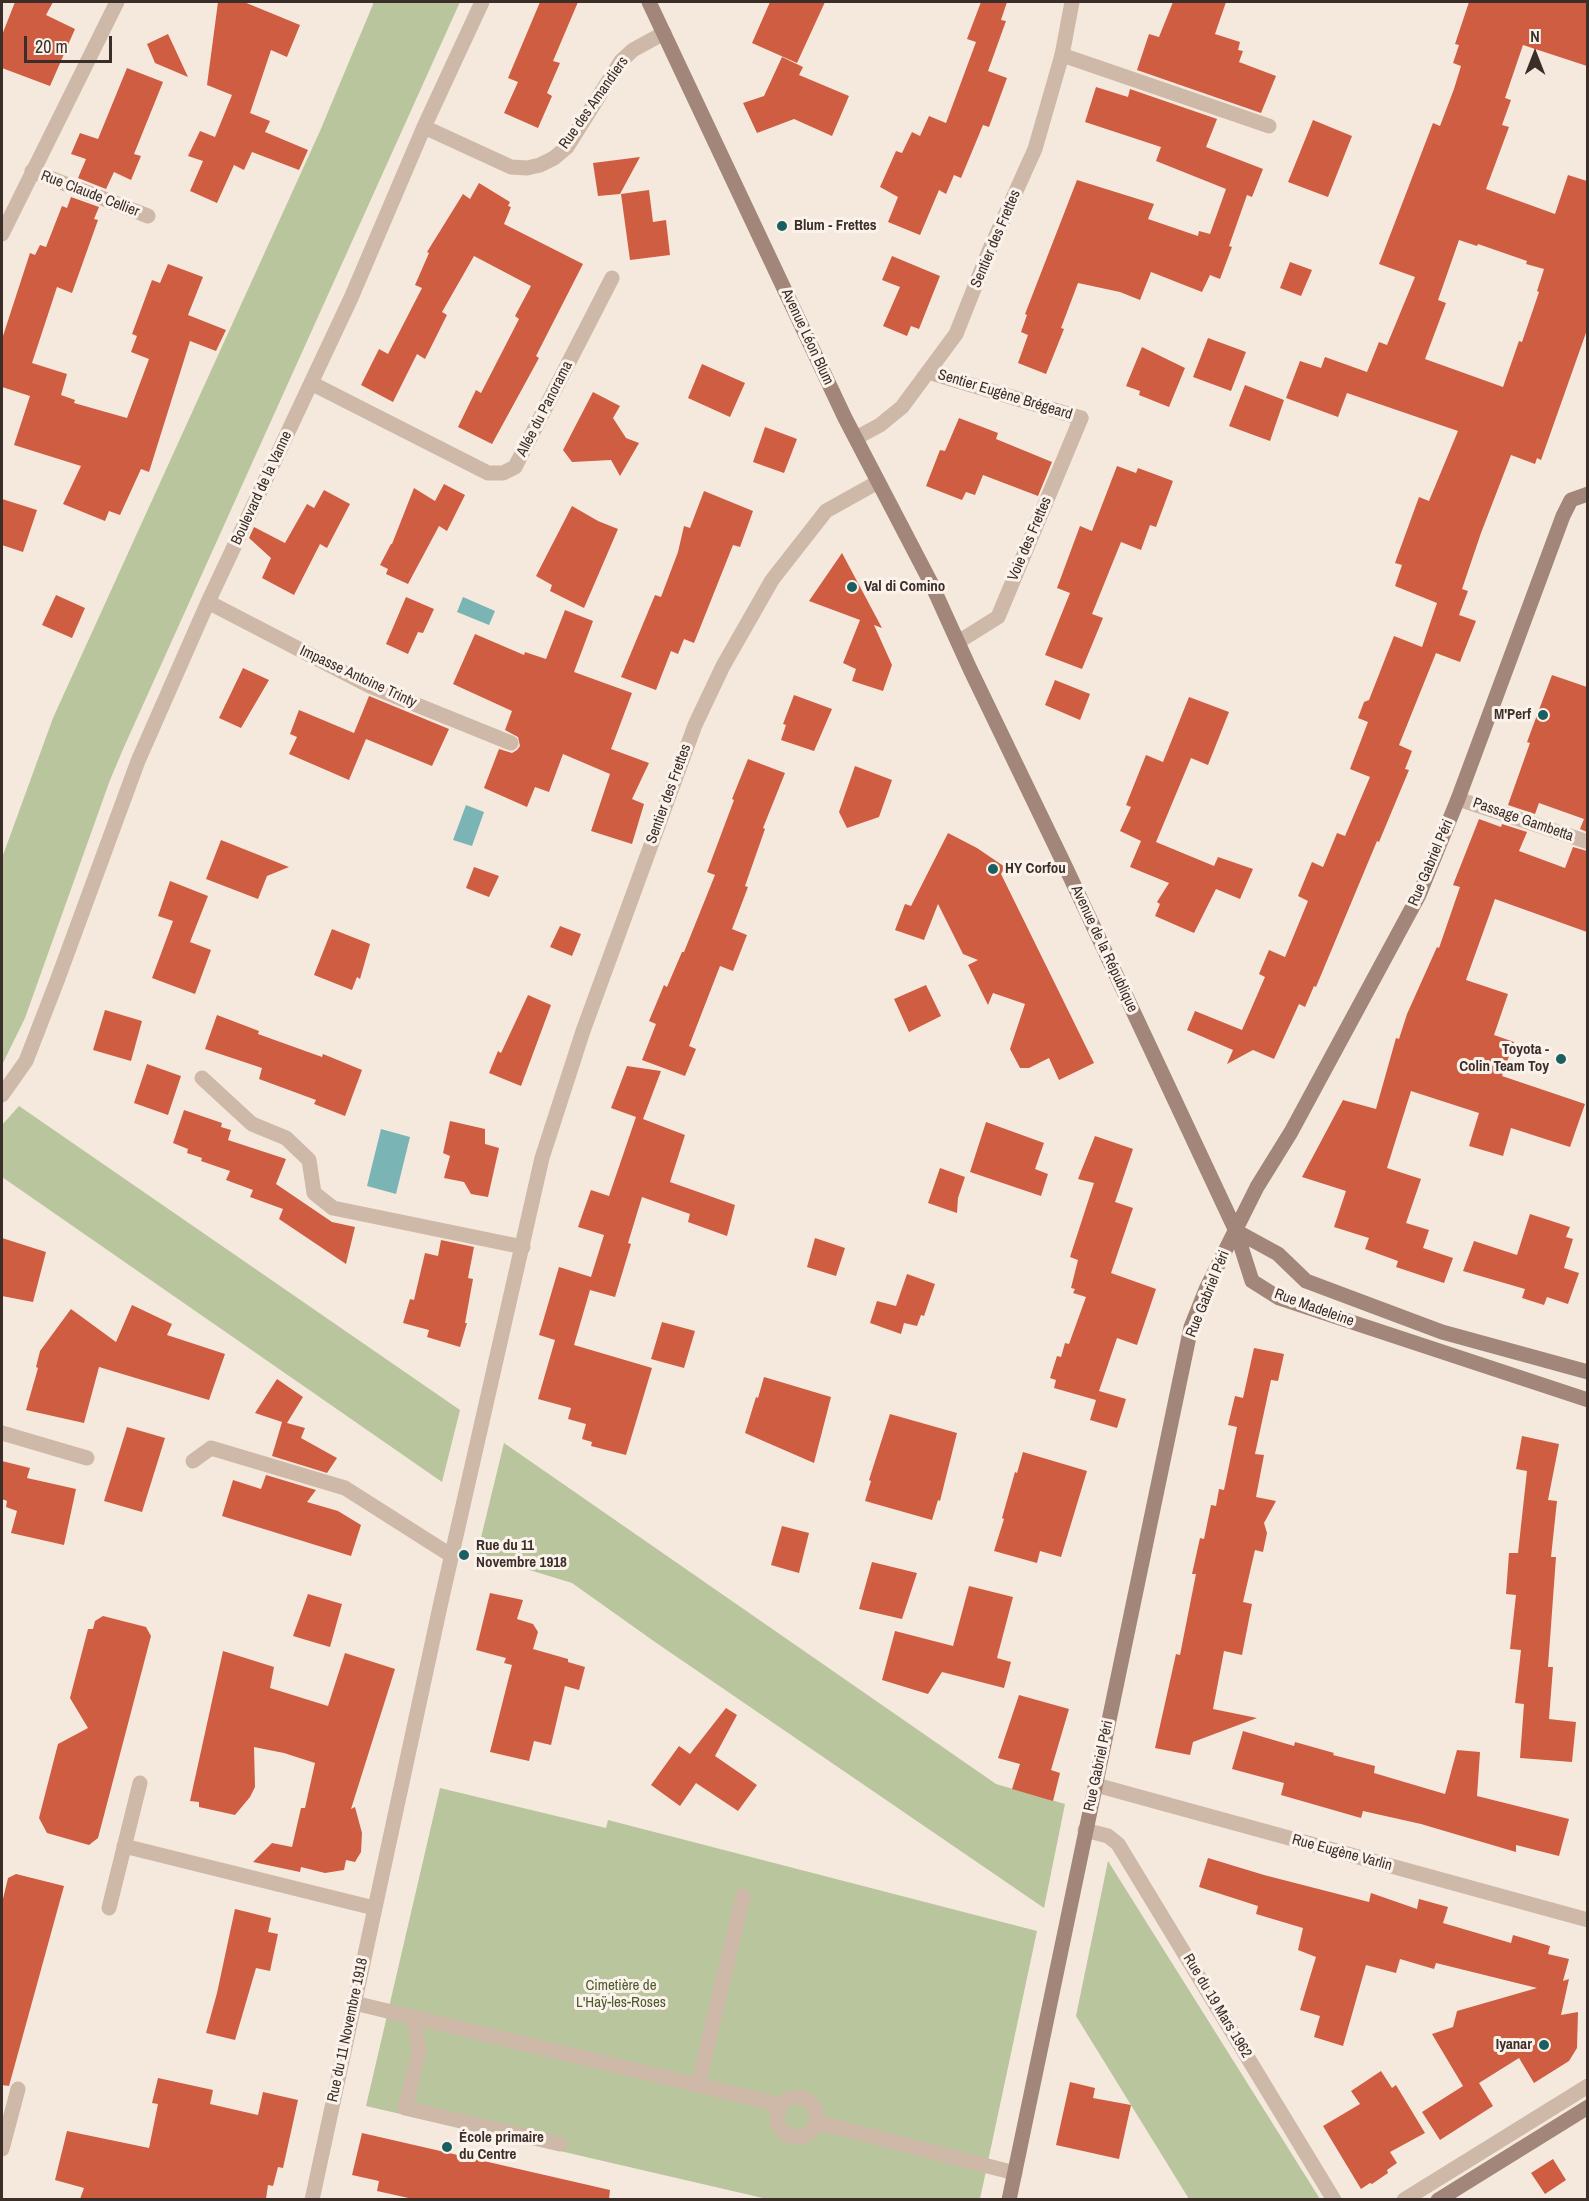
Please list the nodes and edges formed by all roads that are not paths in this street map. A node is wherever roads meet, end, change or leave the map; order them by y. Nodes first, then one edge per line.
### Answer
1 (117, 2) edge
2 (482, 2) edge
3 (649, 2) edge
4 (1072, 2) edge
5 (664, 33) junction
6 (1062, 55) junction
7 (1269, 126) dead end
8 (424, 127) junction
9 (32, 171) junction
10 (148, 216) dead end
11 (2, 234) edge
12 (612, 278) dead end
13 (928, 372) junction
14 (311, 383) junction
15 (1081, 418) joint
16 (856, 438) junction
17 (878, 482) junction
18 (1587, 494) edge
19 (208, 602) junction
20 (958, 642) junction
21 (970, 669) joint
22 (512, 743) dead end
23 (1458, 799) junction
24 (1587, 842) edge
25 (202, 1078) dead end
26 (2, 1095) edge
27 (542, 1158) joint
28 (1236, 1231) junction
29 (523, 1247) junction
30 (1587, 1372) edge
31 (1587, 1400) edge
32 (2, 1433) edge
33 (87, 1458) dead end
34 (193, 1461) dead end
35 (452, 1556) junction
36 (140, 1783) dead end
37 (1096, 1785) junction
38 (1085, 1830) junction
39 (124, 1846) junction
40 (743, 1896) dead end
41 (109, 1908) dead end
42 (374, 1908) junction
43 (1587, 1920) edge
44 (354, 2003) junction
45 (414, 2017) junction
46 (698, 2085) junction
47 (1587, 2086) edge
48 (18, 2089) dead end
49 (781, 2105) junction
50 (1587, 2107) edge
51 (816, 2122) junction
52 (560, 2144) dead end
53 (2, 2149) edge
54 (1015, 2173) junction
55 (312, 2199) edge
56 (1009, 2199) edge
57 (1334, 2199) edge
58 (1404, 2199) edge
59 (1438, 2199) edge

1 - 9 street, Rue Claude Cellier
2 - 8 street, Boulevard de la Vanne
3 - 5 main road, Avenue Léon Blum
4 - 6 street, Sentier des Frettes
5 - 8 street, Rue des Amandiers
5 - 16 main road, Avenue Léon Blum
6 - 7 street
6 - 13 street, Sentier des Frettes
8 - 14 street, Boulevard de la Vanne
9 - 10 street, Rue Claude Cellier
9 - 11 street, Rue Claude Cellier
12 - 14 street, Allée du Panorama
13 - 15 street, Sentier Eugène Brégeard
13 - 16 street, Sentier des Frettes
14 - 19 street, Boulevard de la Vanne
15 - 20 street, Voie des Frettes
16 - 17 main road, Avenue Léon Blum
17 - 20 main road, Avenue Léon Blum
17 - 27 street, Sentier des Frettes
18 - 23 main road, Rue Gabriel Péri
19 - 22 street, Impasse Antoine Trinty
19 - 26 street, Boulevard de la Vanne
20 - 21 main road, Avenue Léon Blum
21 - 28 main road, Avenue de la République
23 - 24 street, Passage Gambetta
23 - 28 main road, Rue Gabriel Péri
25 - 29 street
27 - 29 street, Rue du 11 Novembre 1918
28 - 30 main road, Rue Madeleine
28 - 31 main road, Rue Madeleine
28 - 37 main road, Rue Gabriel Péri
29 - 35 street, Rue du 11 Novembre 1918
32 - 33 street
34 - 35 street
35 - 42 street, Rue du 11 Novembre 1918
36 - 39 street
37 - 38 main road, Rue Gabriel Péri
37 - 43 street, Rue Eugène Varlin
38 - 54 main road, Rue Gabriel Péri
38 - 57 street, Rue du 19 Mars 1962
39 - 41 street
39 - 42 street
40 - 46 street
42 - 44 street, Rue du 11 Novembre 1918
44 - 45 street
44 - 55 street, Rue du 11 Novembre 1918
45 - 46 street
45 - 52 street
46 - 49 street
47 - 58 street
48 - 53 street
49 - 51 street
49 - 51 street
50 - 59 main road
51 - 54 street
54 - 56 main road, Rue Gabriel Péri

